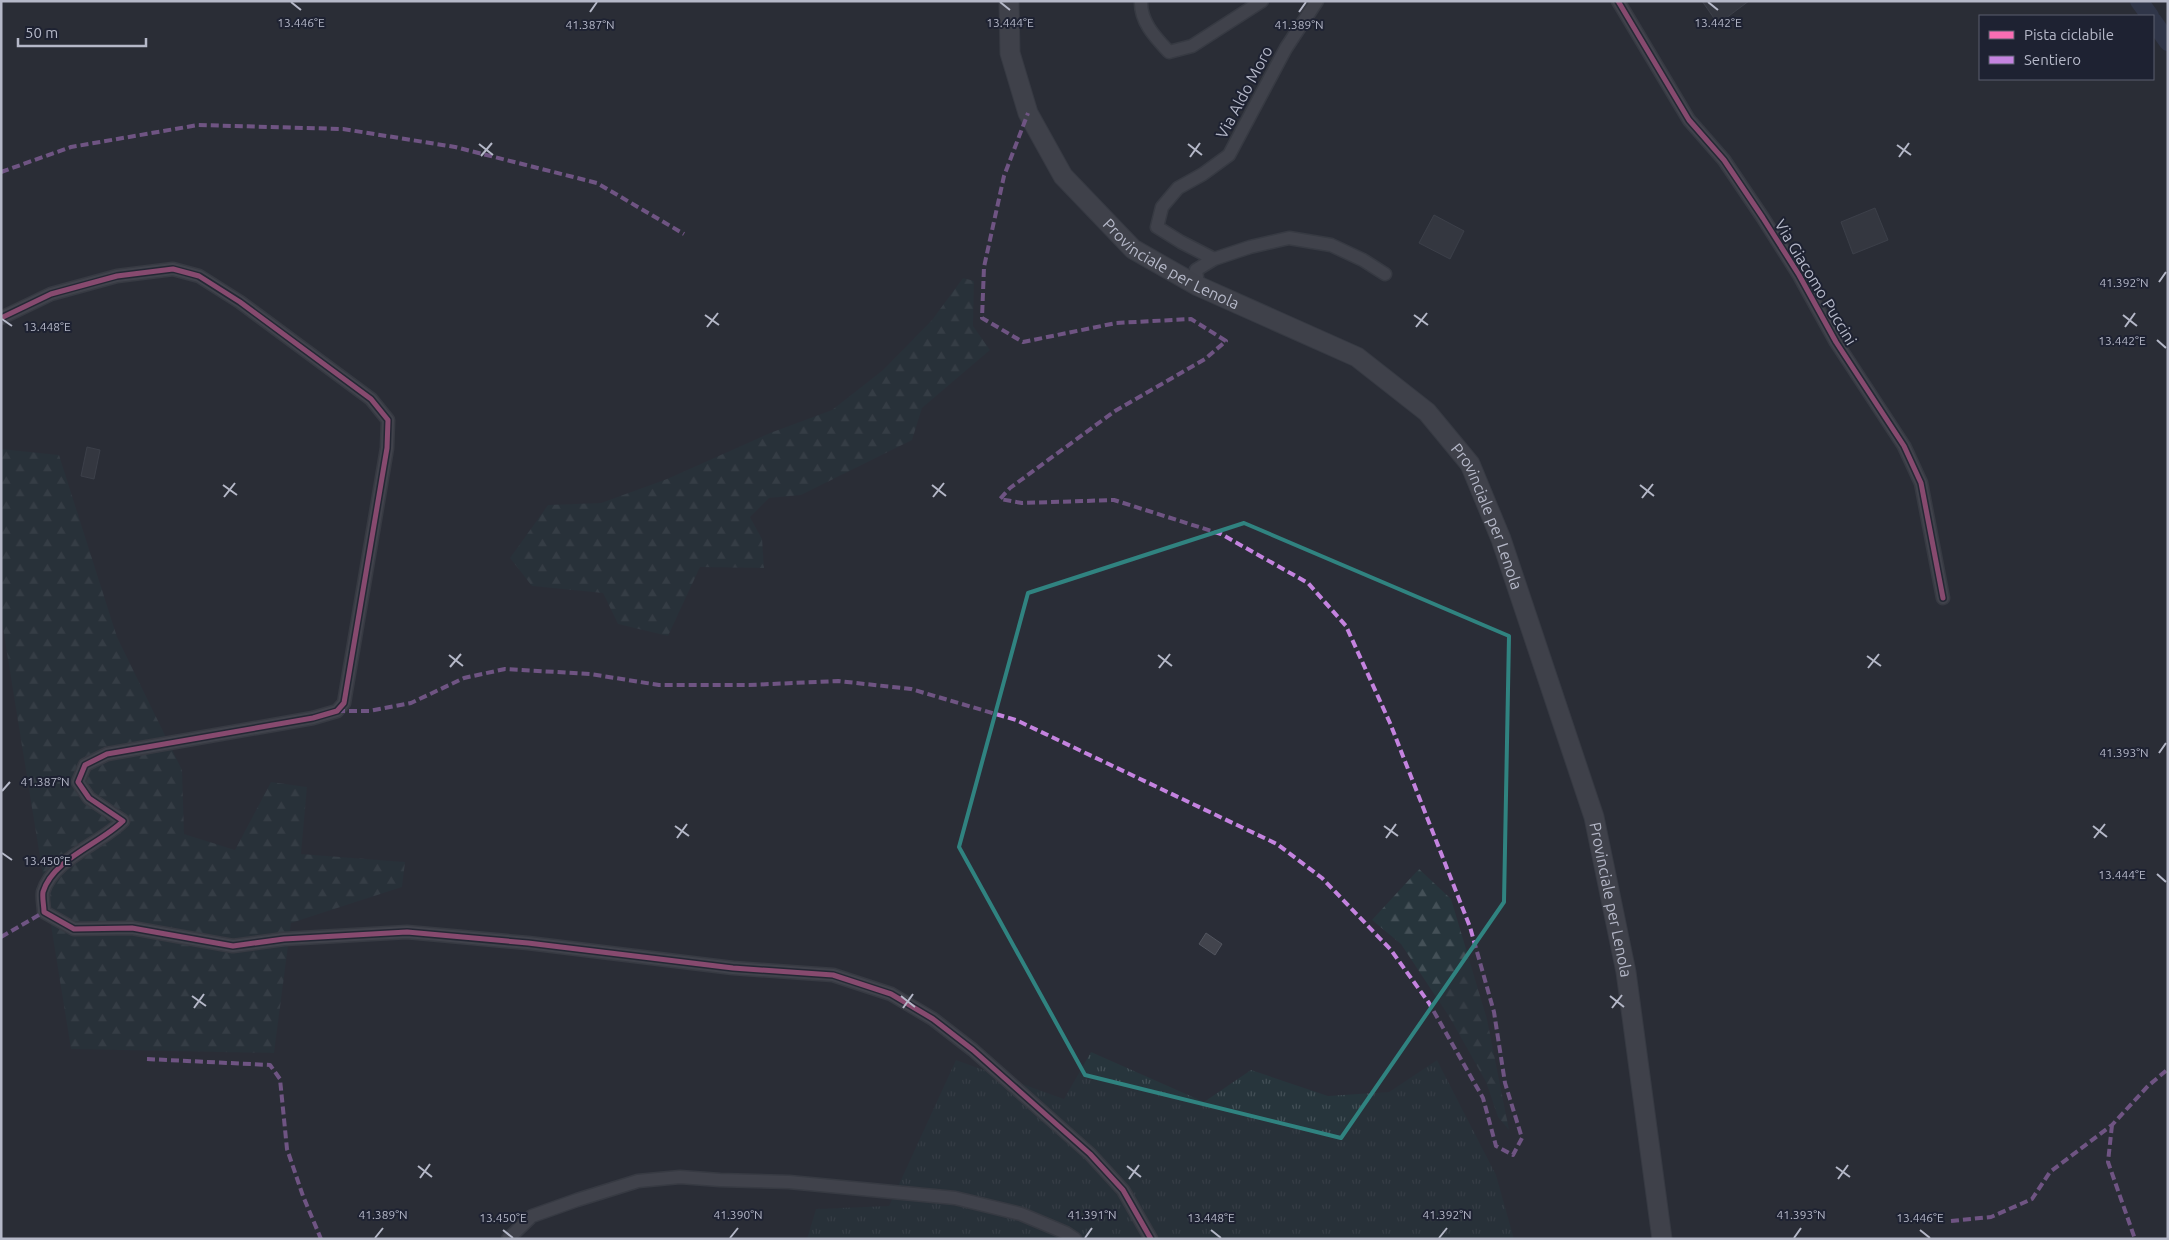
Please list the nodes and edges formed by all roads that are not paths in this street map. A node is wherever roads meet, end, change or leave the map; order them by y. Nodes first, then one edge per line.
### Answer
1 (1009, 1) edge
2 (1142, 1) edge
3 (1262, 1) edge
4 (1317, 1) edge
5 (1618, 1) edge
6 (1214, 259) junction
7 (1385, 274) dead end
8 (1198, 286) junction
9 (1, 318) edge
10 (1942, 598) dead end
11 (508, 1239) edge
12 (1075, 1239) edge
13 (1151, 1239) edge
14 (1662, 1239) edge

1 - 8 main road, Provinciale per Lenola
2 - 3 street
4 - 6 street, Via Aldo Moro
5 - 10 street, Via Giacomo Puccini
6 - 7 street
6 - 8 street
8 - 14 main road, Provinciale per Lenola
9 - 13 street
11 - 12 street

